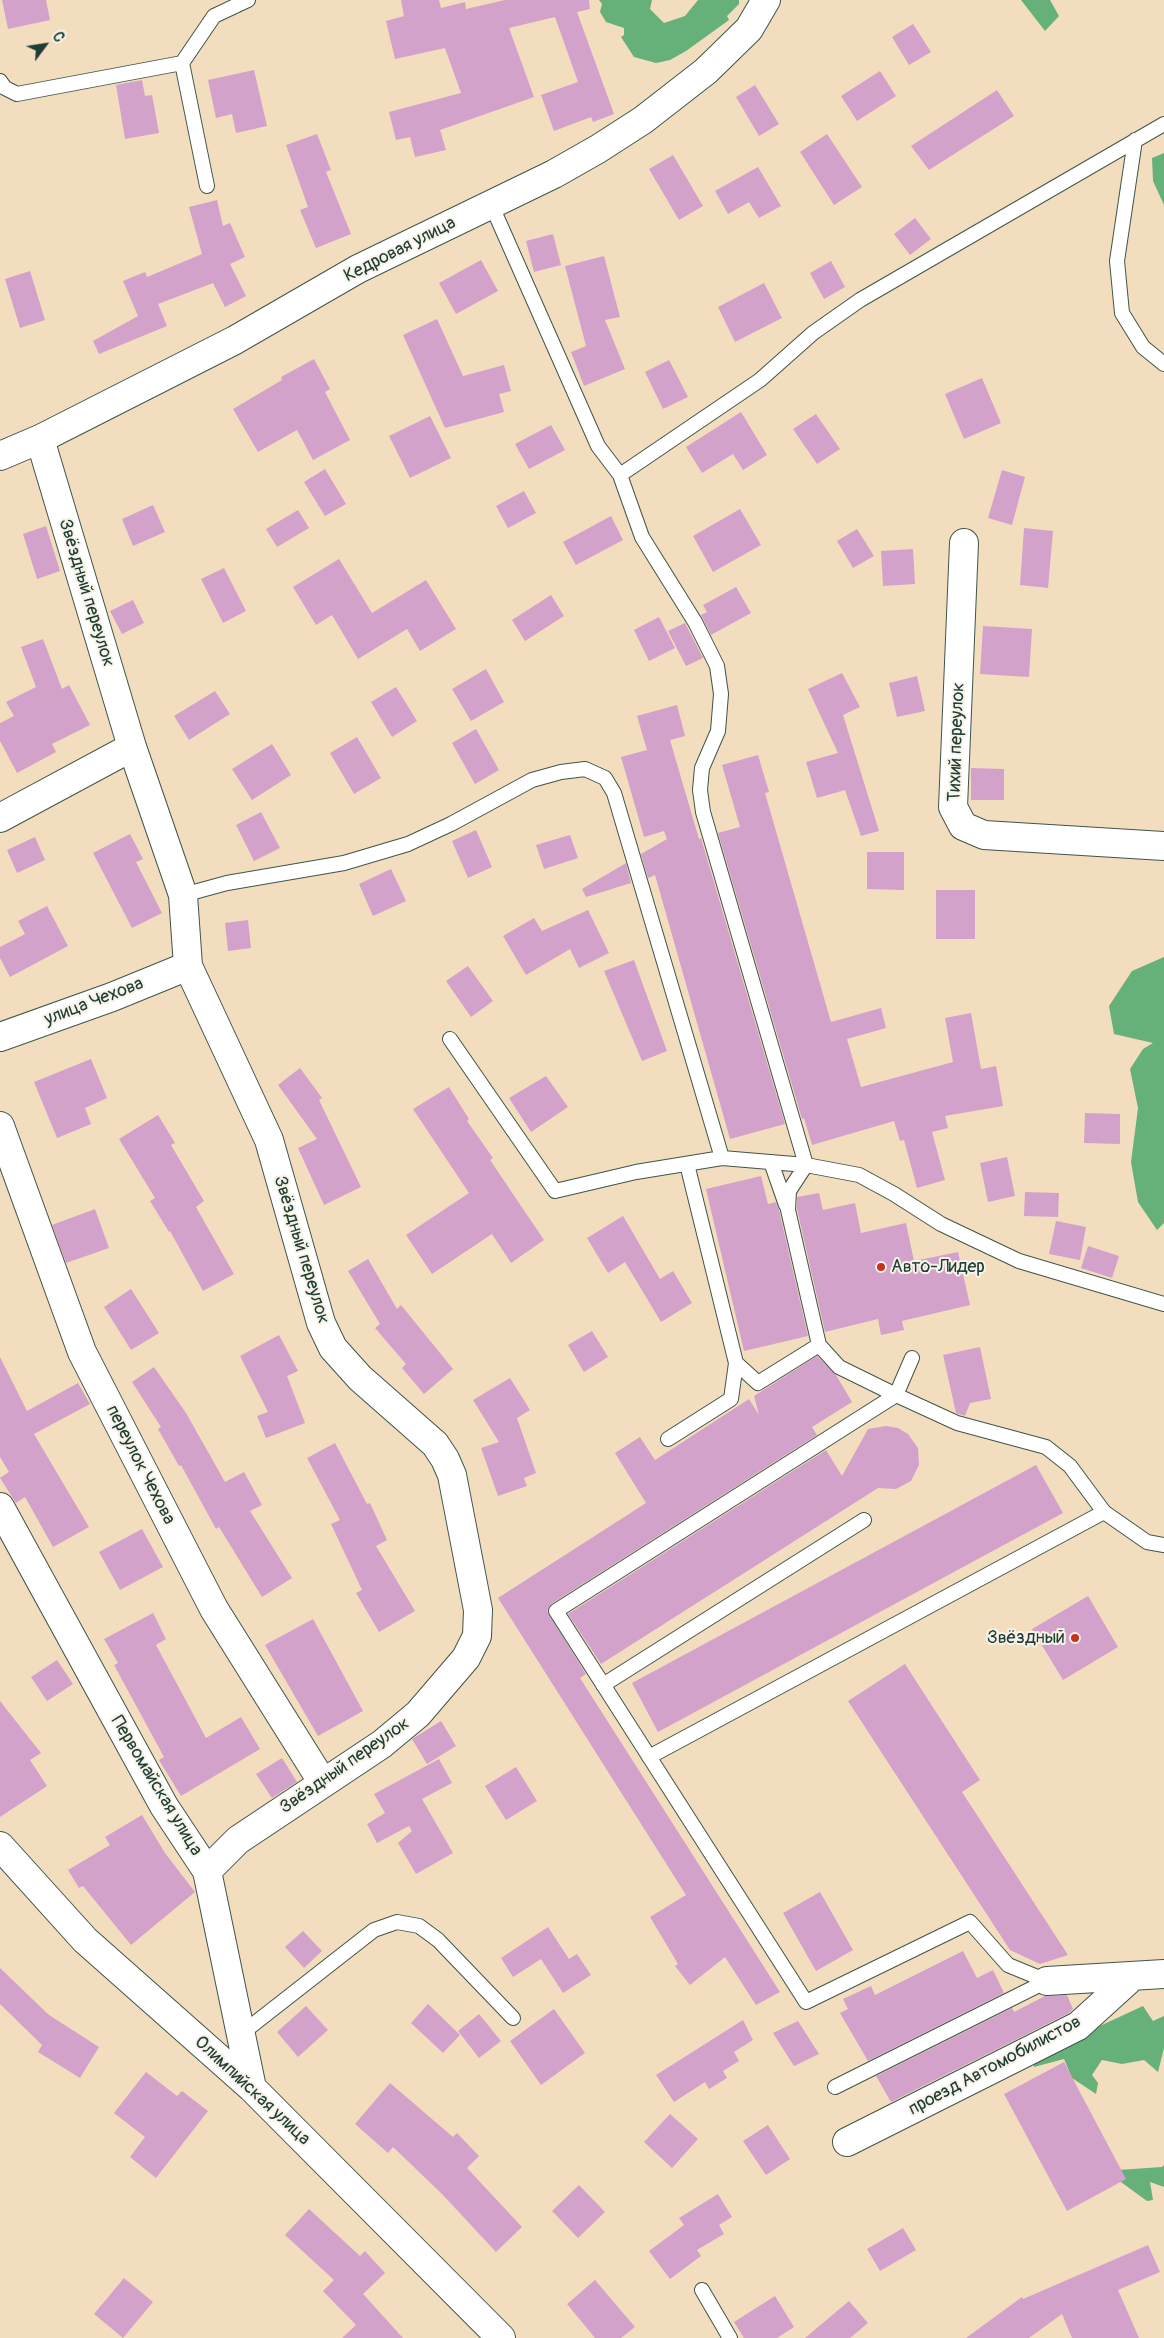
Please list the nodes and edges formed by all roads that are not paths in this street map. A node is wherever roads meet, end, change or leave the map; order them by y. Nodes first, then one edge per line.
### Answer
1 (248, 0) edge
2 (766, 0) edge
3 (182, 63) junction
4 (0, 81) edge
5 (1164, 124) edge
6 (1136, 140) junction
7 (207, 186) dead end
8 (492, 204) junction
9 (1164, 364) edge
10 (40, 439) junction
11 (0, 456) edge
12 (620, 475) junction
13 (964, 543) dead end
14 (132, 747) junction
15 (0, 818) edge
16 (1164, 846) edge
17 (183, 895) junction
18 (188, 966) junction
19 (0, 1037) edge
20 (450, 1039) dead end
21 (0, 1126) edge
22 (722, 1158) junction
23 (771, 1162) junction
24 (687, 1164) junction
25 (806, 1165) junction
26 (788, 1210) junction
27 (1164, 1304) edge
28 (819, 1346) junction
29 (912, 1358) dead end
30 (736, 1363) junction
31 (896, 1396) junction
32 (668, 1439) dead end
33 (0, 1507) edge
34 (1104, 1512) junction
35 (864, 1520) dead end
36 (1164, 1546) edge
37 (603, 1684) junction
38 (649, 1757) junction
39 (322, 1783) junction
40 (0, 1846) edge
41 (207, 1871) junction
42 (1164, 1974) edge
43 (1133, 1976) junction
44 (1047, 1981) junction
45 (513, 2018) dead end
46 (241, 2034) junction
47 (836, 2086) dead end
48 (252, 2088) junction
49 (847, 2142) dead end
50 (702, 2290) dead end
51 (501, 2338) edge
52 (730, 2338) edge

1 - 3 lane
2 - 8 street, Кедровая улица
3 - 4 lane
3 - 7 lane
5 - 6 lane
6 - 9 lane
6 - 12 lane
8 - 10 street, Кедровая улица
8 - 12 lane
10 - 11 street, Кедровая улица
10 - 14 street, Звёздный переулок
12 - 25 lane
13 - 16 street, Тихий переулок
14 - 15 street
14 - 17 street, Звёздный переулок
17 - 18 street, Звёздный переулок
17 - 22 lane
18 - 19 street, улица Чехова
18 - 39 street, Звёздный переулок
20 - 24 lane
21 - 39 street, переулок Чехова
22 - 23 lane
22 - 24 lane
23 - 25 lane
23 - 26 lane
24 - 30 lane
25 - 26 lane
25 - 27 lane
26 - 28 lane
28 - 30 lane
28 - 31 lane
29 - 31 lane
30 - 32 lane
31 - 34 lane
31 - 37 lane
33 - 41 street, Первомайская улица
34 - 36 lane
34 - 38 lane
35 - 37 lane
37 - 38 lane
38 - 44 lane
39 - 41 street, Звёздный переулок
40 - 48 street, Олимпийская улица
41 - 46 street, Первомайская улица
42 - 43 street
43 - 44 street
43 - 49 street, проезд Автомобилистов
44 - 47 lane
45 - 46 lane
46 - 48 street, Первомайская улица
48 - 51 street, Олимпийская улица
50 - 52 lane

